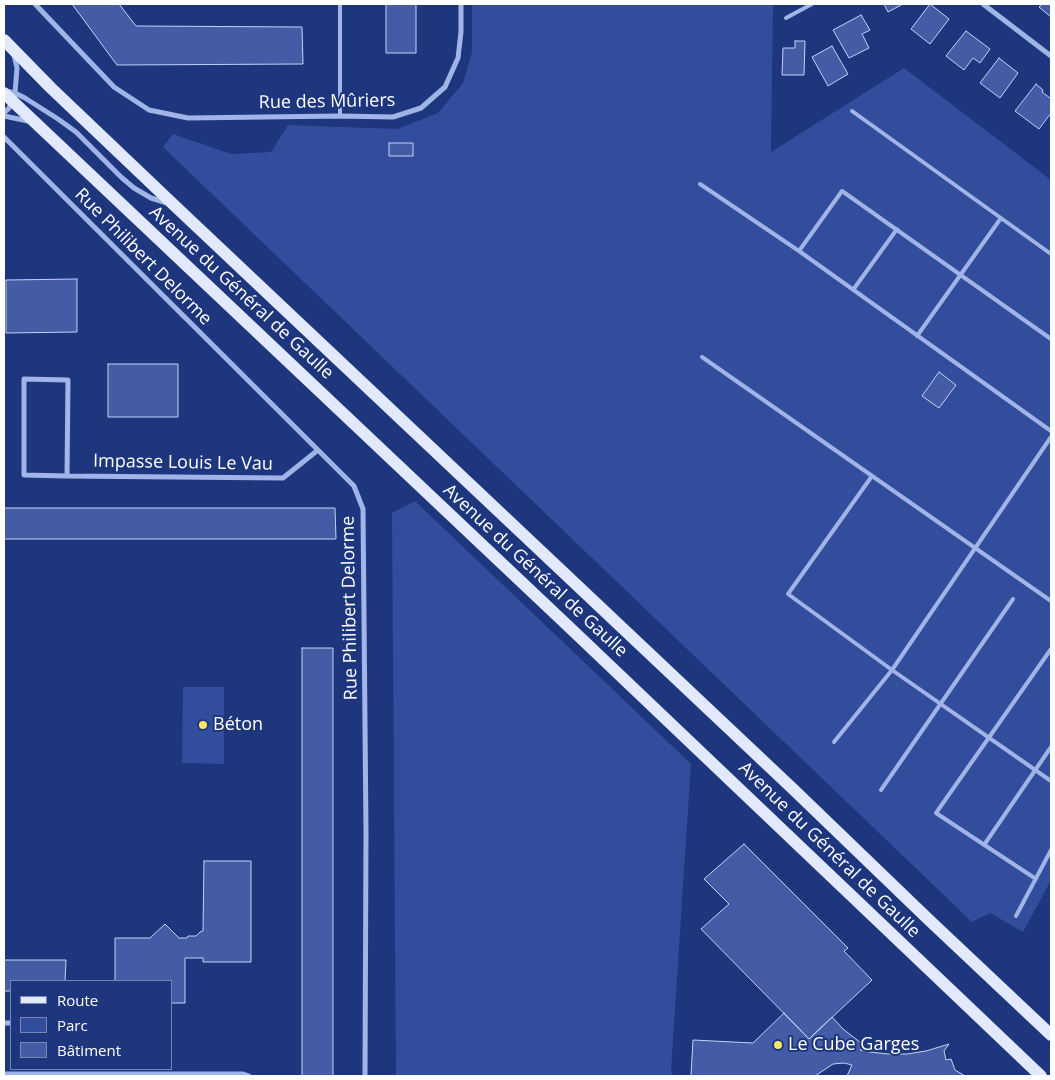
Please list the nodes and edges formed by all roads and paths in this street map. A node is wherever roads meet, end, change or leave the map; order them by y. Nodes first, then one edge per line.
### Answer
1 (35, 4) edge
2 (340, 4) edge
3 (461, 4) edge
4 (812, 4) edge
5 (983, 4) edge
6 (786, 18) dead end
7 (4, 40) edge
8 (1051, 56) edge
9 (9, 95) edge
10 (852, 111) dead end
11 (4, 115) edge
12 (340, 116) junction
13 (35, 122) junction
14 (4, 137) edge
15 (700, 184) dead end
16 (175, 206) junction
17 (1001, 218) junction
18 (897, 229) junction
19 (799, 251) junction
20 (1051, 254) edge
21 (962, 275) junction
22 (853, 290) junction
23 (917, 336) junction
24 (1051, 339) edge
25 (702, 357) dead end
26 (1051, 431) edge
27 (1051, 438) edge
28 (318, 450) junction
29 (67, 476) junction
30 (872, 476) junction
31 (976, 548) junction
32 (1013, 600) dead end
33 (1051, 601) edge
34 (1051, 649) edge
35 (892, 670) junction
36 (941, 704) junction
37 (989, 737) junction
38 (834, 742) dead end
39 (1051, 747) edge
40 (1036, 770) junction
41 (1051, 781) edge
42 (881, 790) dead end
43 (984, 845) junction
44 (1051, 850) edge
45 (1036, 879) junction
46 (1016, 916) dead end
47 (1051, 1035) edge
48 (69, 1071) edge
49 (4, 1074) edge
50 (249, 1076) edge
51 (366, 1076) edge
52 (1041, 1076) edge

1 - 12 street, Rue des Mûriers
2 - 12 lane
3 - 12 street, Rue des Mûriers
4 - 6 lane
5 - 8 street
7 - 9 street
7 - 16 main road, Avenue du Général de Gaulle
9 - 11 street
9 - 13 main road, Avenue du Général de Gaulle
9 - 16 street, Avenue du Général de Gaulle
10 - 17 lane
11 - 13 street
13 - 52 main road, Avenue du Général de Gaulle
14 - 28 street, Rue Philibert Delorme
15 - 19 lane
16 - 47 main road, Avenue du Général de Gaulle
17 - 20 lane
17 - 21 lane
18 - 19 lane
18 - 21 lane
18 - 22 lane
19 - 22 lane
21 - 23 lane
21 - 24 lane
22 - 23 lane
23 - 26 lane
25 - 30 lane
27 - 31 lane
28 - 29 street, Impasse Louis Le Vau
28 - 51 street, Rue Philibert Delorme
29 - 29 street, Impasse Louis Le Vau
30 - 31 lane
30 - 35 lane
31 - 33 lane
31 - 35 lane
32 - 36 lane
34 - 37 lane
35 - 36 lane
35 - 38 lane
36 - 37 lane
36 - 42 lane
37 - 40 lane
37 - 43 lane
39 - 40 lane
40 - 41 lane
40 - 43 lane
43 - 45 lane
44 - 45 lane
45 - 46 lane
48 - 49 street
48 - 50 street

